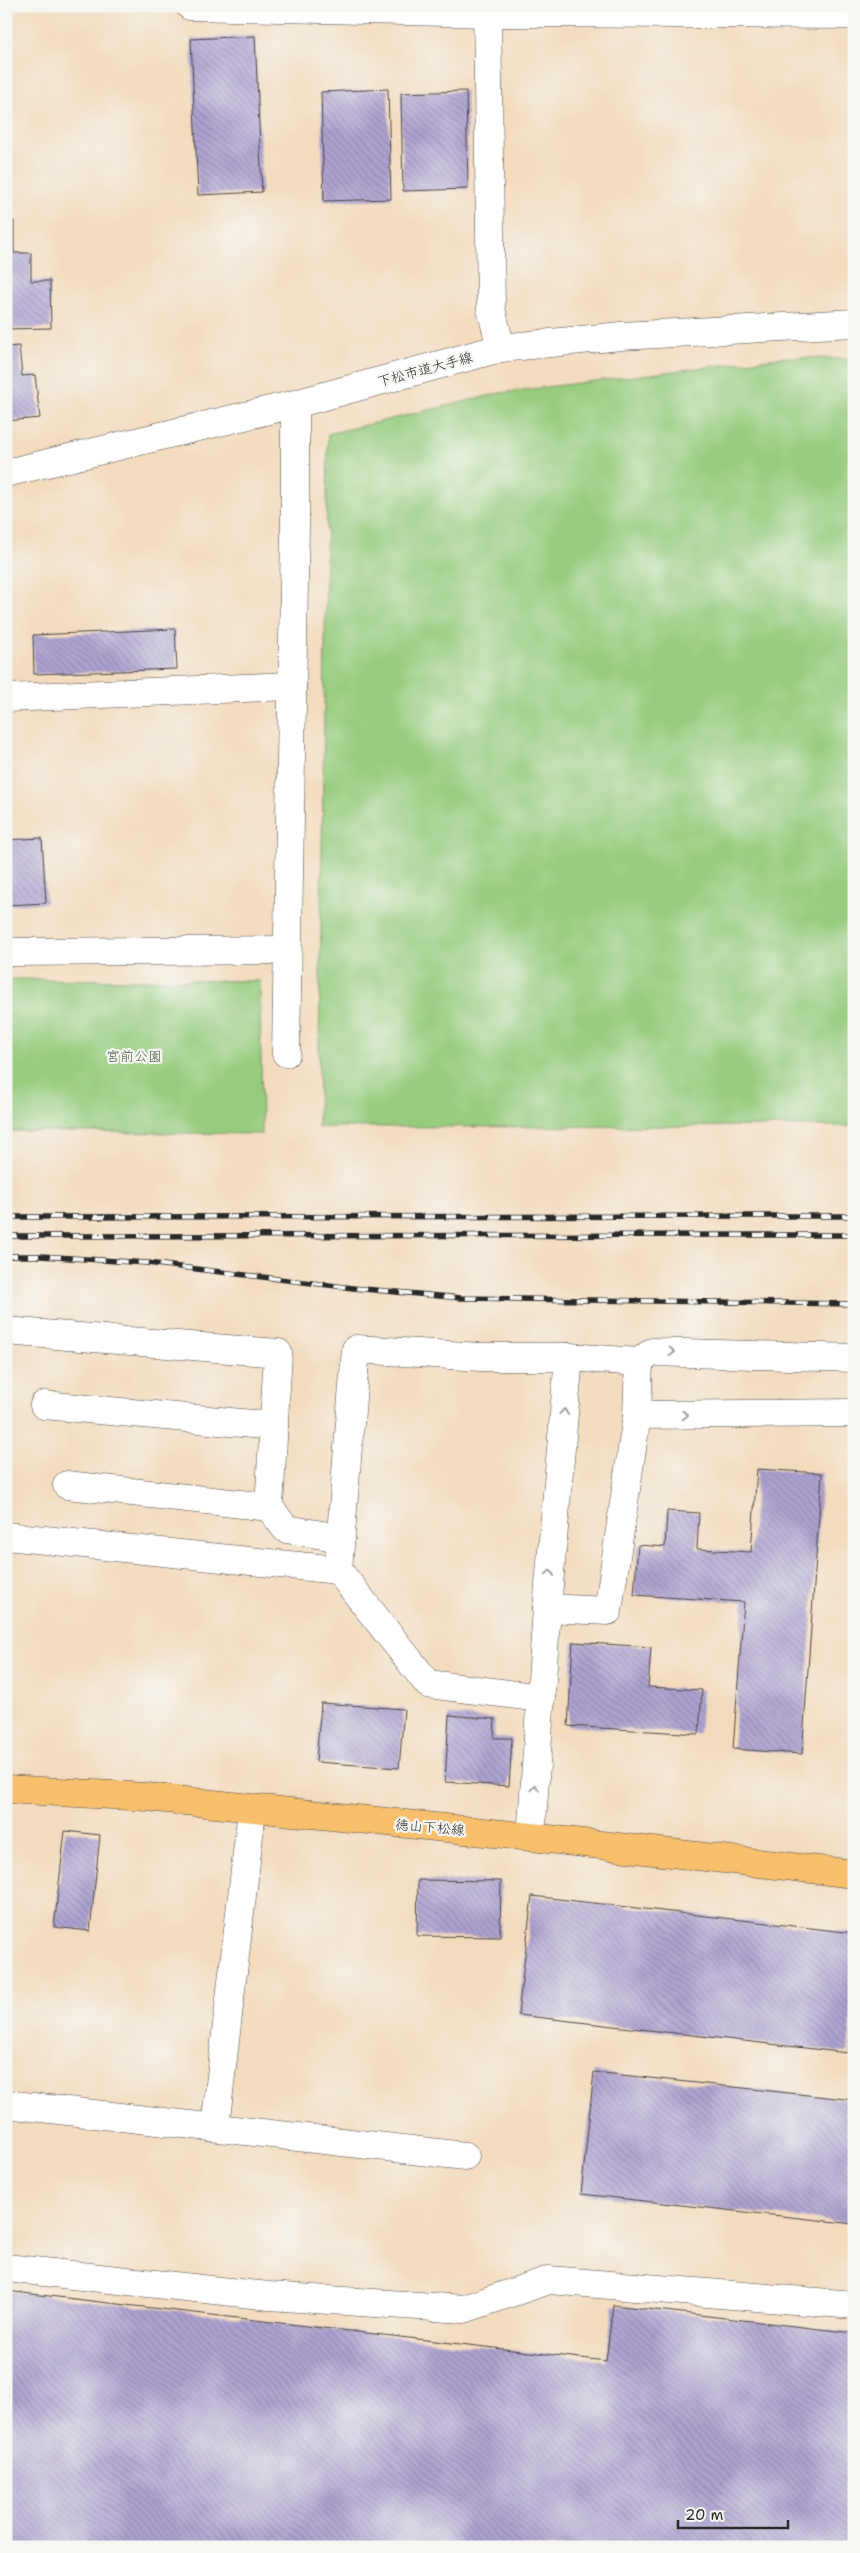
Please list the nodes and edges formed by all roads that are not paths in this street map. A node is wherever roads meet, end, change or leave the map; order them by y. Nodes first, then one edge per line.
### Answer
1 (190, 6) edge
2 (487, 10) edge
3 (854, 15) edge
4 (854, 323) edge
5 (501, 348) junction
6 (295, 404) junction
7 (6, 473) edge
8 (292, 686) junction
9 (6, 698) edge
10 (286, 950) junction
11 (6, 952) edge
12 (286, 1053) dead end
13 (6, 1331) edge
14 (569, 1357) junction
15 (854, 1358) edge
16 (639, 1362) junction
17 (44, 1405) dead end
18 (854, 1413) edge
19 (636, 1415) junction
20 (274, 1426) junction
21 (67, 1485) dead end
22 (269, 1507) junction
23 (6, 1536) edge
24 (341, 1538) junction
25 (338, 1570) junction
26 (547, 1608) junction
27 (541, 1698) junction
28 (6, 1789) edge
29 (252, 1810) junction
30 (532, 1836) junction
31 (854, 1874) edge
32 (6, 2104) edge
33 (215, 2127) junction
34 (465, 2156) dead end
35 (6, 2268) edge
36 (854, 2305) edge

1 - 2 street
2 - 3 street
2 - 5 street
4 - 5 street, 下松市道大手線
5 - 6 street, 下松市道大手線
6 - 7 street, 下松市道大手線
6 - 8 street
8 - 9 street
8 - 10 street
10 - 11 street
10 - 12 street
13 - 20 street
14 - 16 street
14 - 24 street
26 -> 14 street
16 -> 15 street
16 - 19 street
17 - 20 street
19 -> 18 street
19 - 26 street
20 - 22 street
21 - 22 street
22 - 24 street
23 - 25 street
24 - 25 street
25 - 27 street
26 - 27 street
30 -> 27 street
28 - 29 main road, 徳山下松線
29 - 30 main road, 徳山下松線
29 - 33 street
30 - 31 main road, 徳山下松線
32 - 33 street
33 - 34 street
35 - 36 street

